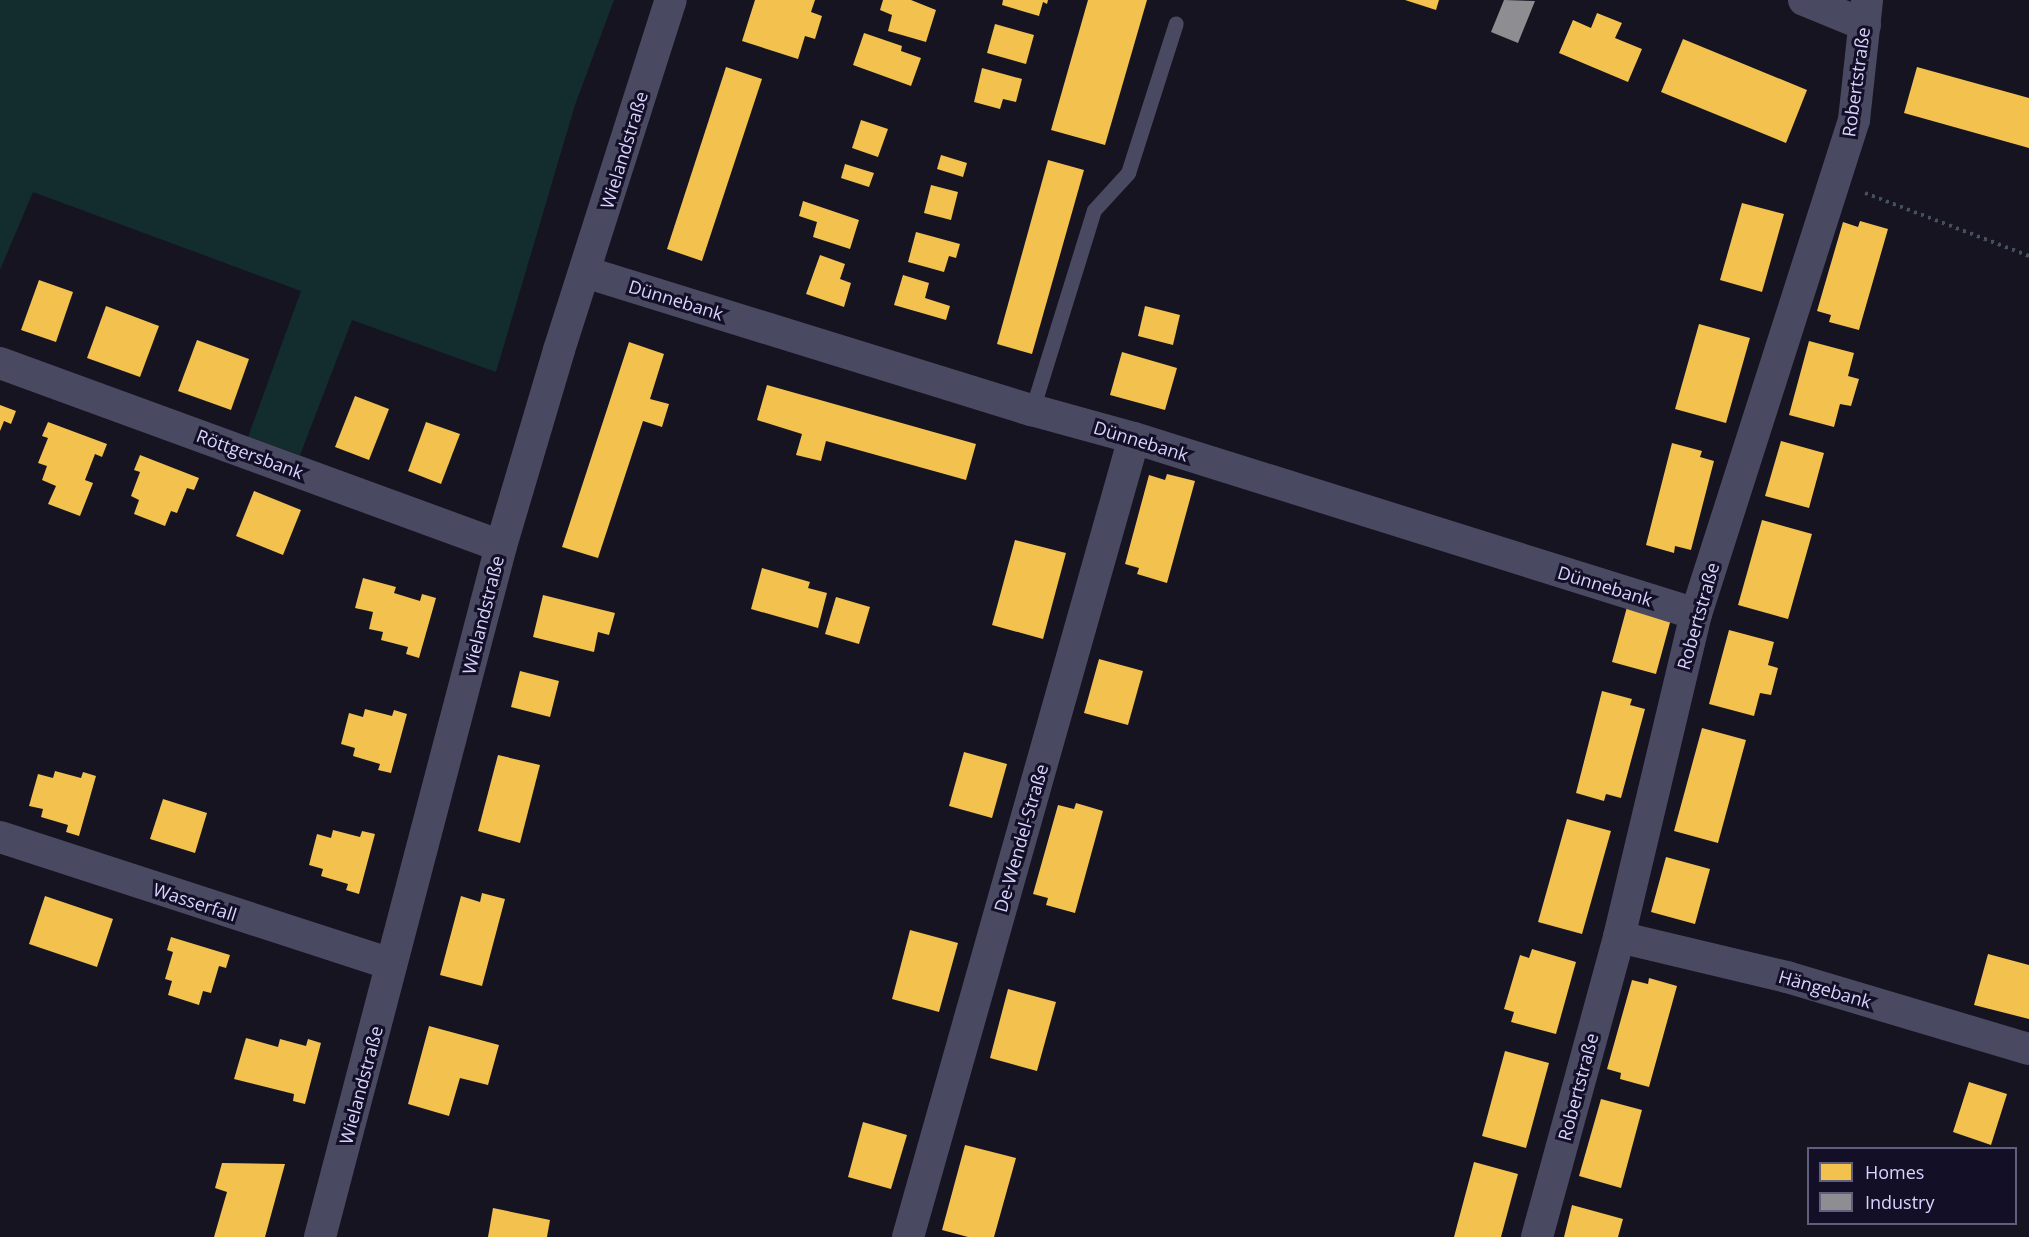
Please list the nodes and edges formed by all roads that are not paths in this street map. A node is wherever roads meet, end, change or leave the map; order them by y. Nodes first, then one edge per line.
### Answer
1 (671, 0) edge
2 (1804, 0) edge
3 (1866, 12) edge
4 (1176, 23) dead end
5 (585, 272) junction
6 (0, 363) edge
7 (1032, 410) junction
8 (1134, 438) junction
9 (501, 546) junction
10 (1696, 614) junction
11 (0, 837) edge
12 (1619, 937) junction
13 (391, 964) junction
14 (2029, 1049) edge
15 (321, 1237) edge
16 (908, 1237) edge
17 (1537, 1237) edge

1 - 5 street, Wielandstraße
2 - 3 street
3 - 10 street, Robertstraße
4 - 7 lane
5 - 7 street, Dünnebank
5 - 9 street, Wielandstraße
6 - 9 street, Röttgersbank
7 - 8 street, Dünnebank
8 - 10 street, Dünnebank
8 - 16 street, De-Wendel-Straße
9 - 13 street, Wielandstraße
10 - 12 street, Robertstraße
11 - 13 street, Wasserfall
12 - 14 street, Hängebank
12 - 17 street, Robertstraße
13 - 15 street, Wielandstraße

